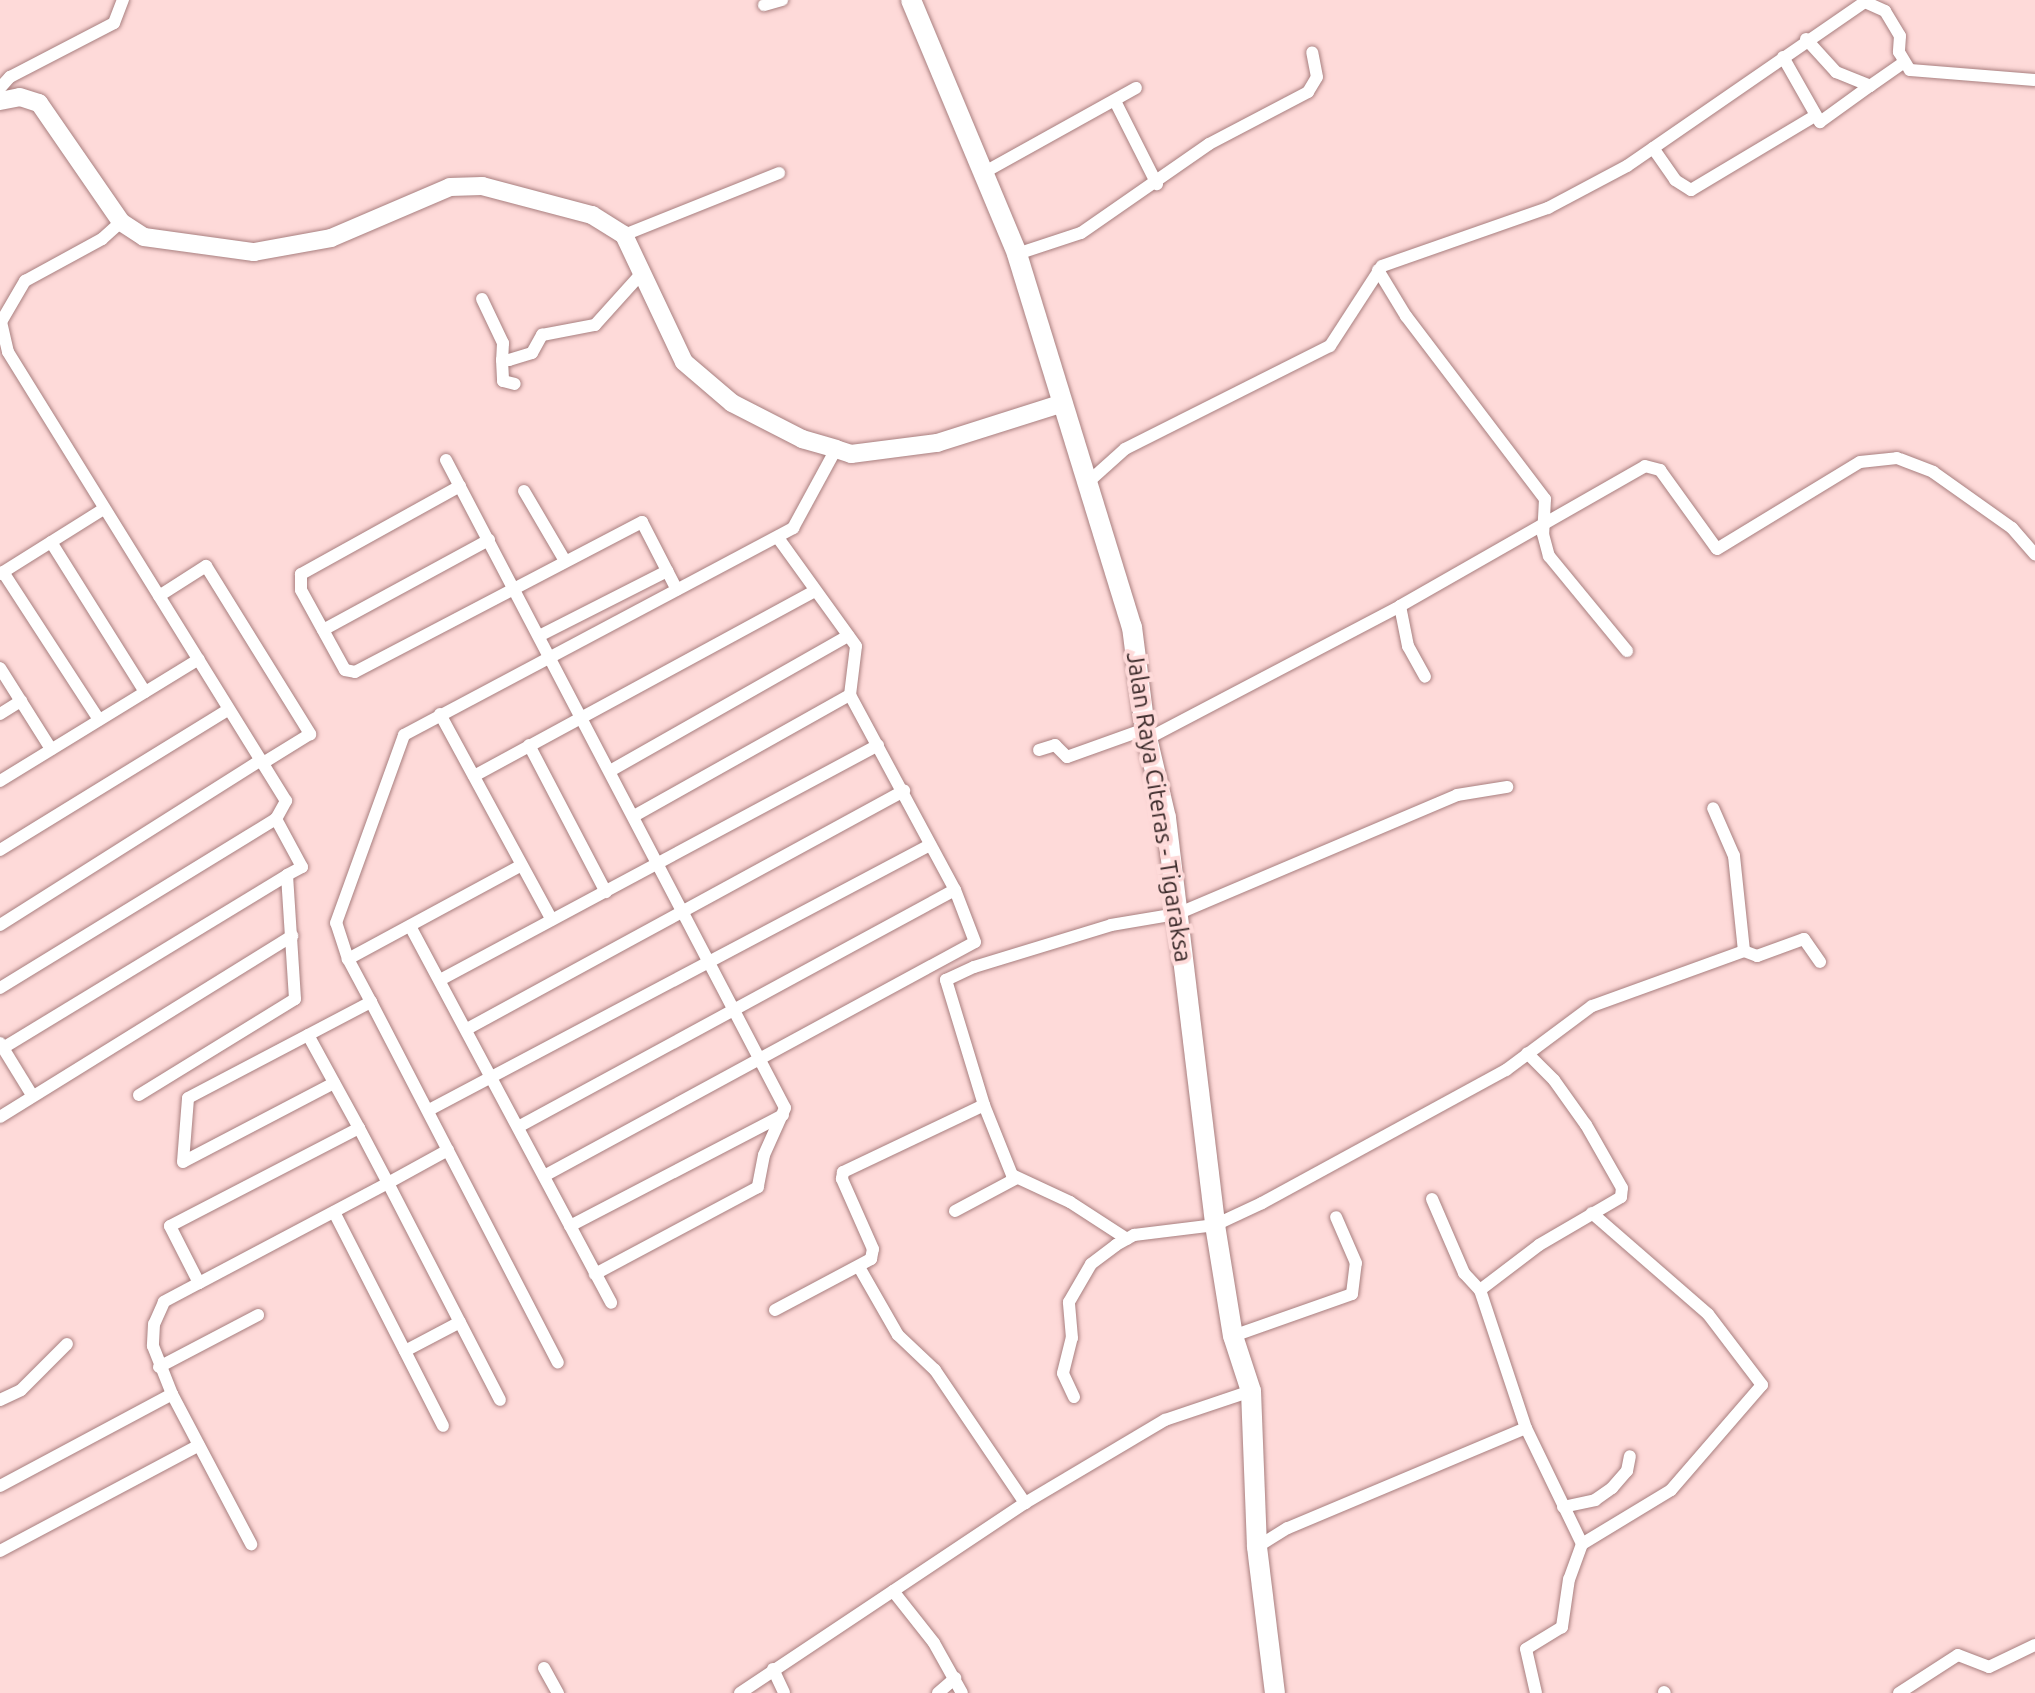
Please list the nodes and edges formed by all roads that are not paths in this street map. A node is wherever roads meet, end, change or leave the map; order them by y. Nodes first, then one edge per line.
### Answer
1 (123, 0) edge
2 (780, 0) edge
3 (911, 0) edge
4 (764, 5) dead end
5 (1806, 39) junction
6 (1312, 52) dead end
7 (1783, 57) junction
8 (1903, 63) junction
9 (2035, 80) edge
10 (1870, 86) junction
11 (0, 88) edge
12 (1136, 88) dead end
13 (0, 101) edge
14 (1116, 103) junction
15 (1813, 117) junction
16 (1653, 148) junction
17 (779, 173) dead end
18 (983, 173) junction
19 (1157, 184) junction
20 (121, 222) junction
21 (624, 235) junction
22 (1017, 254) junction
23 (1378, 270) junction
24 (640, 275) junction
25 (482, 299) dead end
26 (1, 322) edge
27 (502, 360) junction
28 (515, 384) dead end
29 (1063, 403) junction
30 (836, 449) junction
31 (446, 460) dead end
32 (1086, 484) junction
33 (460, 486) junction
34 (524, 491) dead end
35 (102, 510) junction
36 (1547, 520) junction
37 (778, 538) junction
38 (489, 540) junction
39 (51, 542) junction
40 (2035, 554) edge
41 (565, 561) junction
42 (667, 571) junction
43 (2, 573) edge
44 (514, 588) junction
45 (677, 590) junction
46 (815, 591) junction
47 (159, 596) junction
48 (1400, 606) junction
49 (323, 630) junction
50 (539, 636) junction
51 (848, 636) junction
52 (1627, 651) dead end
53 (550, 656) junction
54 (199, 659) junction
55 (0, 668) edge
56 (1425, 677) dead end
57 (145, 692) junction
58 (850, 695) junction
59 (21, 701) junction
60 (228, 710) junction
61 (0, 714) edge
62 (440, 714) junction
63 (581, 716) junction
64 (99, 720) junction
65 (1147, 733) junction
66 (529, 745) junction
67 (878, 745) junction
68 (51, 749) junction
69 (1039, 750) dead end
70 (262, 762) junction
71 (610, 771) junction
72 (474, 776) junction
73 (0, 781) edge
74 (1507, 787) dead end
75 (904, 791) junction
76 (1713, 808) dead end
77 (634, 816) junction
78 (276, 819) junction
79 (930, 845) junction
80 (0, 850) edge
81 (660, 865) junction
82 (520, 866) junction
83 (287, 875) junction
84 (955, 890) junction
85 (606, 892) junction
86 (684, 912) junction
87 (1177, 914) junction
88 (552, 920) junction
89 (0, 925) edge
90 (410, 926) junction
91 (292, 936) junction
92 (1744, 951) junction
93 (348, 959) junction
94 (711, 962) junction
95 (1820, 962) dead end
96 (440, 980) junction
97 (0, 988) edge
98 (371, 1002) junction
99 (737, 1012) junction
100 (467, 1029) junction
101 (308, 1035) junction
102 (2, 1046) edge
103 (1527, 1053) junction
104 (763, 1061) junction
105 (491, 1077) junction
106 (334, 1083) junction
107 (32, 1095) junction
108 (139, 1095) dead end
109 (984, 1105) junction
110 (429, 1110) junction
111 (783, 1115) junction
112 (0, 1117) edge
113 (518, 1127) junction
114 (359, 1128) junction
115 (448, 1150) junction
116 (544, 1176) junction
117 (1015, 1179) junction
118 (388, 1183) junction
119 (1432, 1199) dead end
120 (955, 1211) dead end
121 (334, 1212) junction
122 (1592, 1213) junction
123 (1336, 1217) dead end
124 (1215, 1225) junction
125 (570, 1226) junction
126 (1127, 1239) junction
127 (859, 1267) junction
128 (595, 1274) junction
129 (199, 1283) junction
130 (1480, 1290) junction
131 (611, 1303) dead end
132 (775, 1310) dead end
133 (258, 1315) dead end
134 (460, 1322) junction
135 (1233, 1336) junction
136 (67, 1344) dead end
137 (405, 1351) junction
138 (558, 1362) dead end
139 (159, 1367) junction
140 (1251, 1391) junction
141 (172, 1394) junction
142 (1074, 1397) dead end
143 (0, 1400) edge
144 (500, 1400) dead end
145 (443, 1426) dead end
146 (1526, 1428) junction
147 (199, 1445) junction
148 (1630, 1456) dead end
149 (0, 1486) edge
150 (1025, 1503) junction
151 (1563, 1507) junction
152 (251, 1544) dead end
153 (1582, 1544) junction
154 (1257, 1547) junction
155 (0, 1551) edge
156 (893, 1591) junction
157 (2035, 1645) edge
158 (544, 1668) dead end
159 (773, 1669) junction
160 (955, 1678) junction
161 (558, 1693) edge
162 (740, 1693) edge
163 (784, 1693) edge
164 (938, 1693) edge
165 (962, 1693) edge
166 (1275, 1693) edge
167 (1536, 1693) edge
168 (1899, 1693) edge

1 - 11 street
2 - 4 street
3 - 18 main road, Jalan Raya Citeras - Tigaraksa
5 - 7 street
5 - 8 street
5 - 10 street
6 - 19 street
7 - 15 street
7 - 16 street
8 - 9 street
8 - 10 street
10 - 15 street
12 - 14 street
13 - 20 street
14 - 18 street
14 - 19 street
15 - 16 street
16 - 23 street
17 - 21 street
18 - 22 main road, Jalan Raya Citeras - Tigaraksa
19 - 22 street
20 - 21 street
20 - 26 street
21 - 24 street
22 - 29 main road, Jalan Raya Citeras - Tigaraksa
23 - 32 street
23 - 36 street
24 - 27 street
24 - 30 street
25 - 27 street
26 - 35 street
27 - 28 street
29 - 30 street
29 - 32 main road, Jalan Raya Citeras - Tigaraksa
30 - 37 street
31 - 33 street
32 - 65 main road, Jalan Raya Citeras - Tigaraksa
33 - 38 street
33 - 49 street
34 - 41 street
35 - 39 street
35 - 47 street
36 - 40 street
36 - 48 street
36 - 52 street
37 - 45 street
37 - 46 street
38 - 44 street
38 - 49 street
39 - 43 street
39 - 57 street
41 - 42 street
41 - 44 street
42 - 45 street
42 - 50 street
43 - 64 street
44 - 49 street
44 - 50 street
45 - 53 street
46 - 51 street
46 - 63 street
47 - 54 street
47 - 70 street
48 - 56 street
48 - 65 street
50 - 53 street
51 - 58 street
51 - 71 street
53 - 62 street
53 - 63 street
54 - 57 street
54 - 60 street
55 - 59 street
57 - 64 street
58 - 67 street
58 - 77 street
59 - 61 street
59 - 68 street
60 - 70 street
60 - 80 street
62 - 72 street
62 - 93 street
63 - 66 street
63 - 71 street
64 - 68 street
65 - 69 street
65 - 87 main road, Jalan Raya Citeras - Tigaraksa
66 - 72 street
66 - 85 street
67 - 75 street
67 - 81 street
68 - 73 street
70 - 78 street
70 - 89 street
71 - 77 street
72 - 82 street
74 - 87 street
75 - 79 street
75 - 86 street
76 - 92 street
77 - 81 street
78 - 83 street
78 - 97 street
79 - 84 street
79 - 94 street
81 - 85 street
81 - 86 street
82 - 88 street
82 - 90 street
83 - 91 street
83 - 102 street
84 - 99 street
84 - 104 street
85 - 88 street
86 - 94 street
86 - 100 street
87 - 109 street
87 - 124 main road, Jalan Raya Citeras - Tigaraksa
88 - 96 street
90 - 93 street
90 - 96 street
91 - 107 street
91 - 108 street
92 - 95 street
92 - 103 street
93 - 98 street
94 - 99 street
94 - 105 street
96 - 100 street
98 - 101 street
98 - 110 street
99 - 104 street
99 - 113 street
100 - 105 street
101 - 106 street
101 - 106 street
102 - 107 street
103 - 122 street
103 - 124 street
104 - 111 street
104 - 116 street
105 - 110 street
105 - 113 street
106 - 114 street
107 - 112 street
109 - 117 street
109 - 127 street
110 - 115 street
111 - 125 street
111 - 128 street
113 - 116 street
114 - 118 street
114 - 129 street
115 - 118 street
115 - 138 street
116 - 125 street
117 - 120 street
117 - 126 street
118 - 121 street
118 - 134 street
119 - 130 street
121 - 129 street
121 - 137 street
122 - 130 street
122 - 153 street
123 - 135 street
124 - 126 street
124 - 135 main road, Jalan Raya Citeras - Tigaraksa
125 - 128 street
126 - 142 street
127 - 132 street
127 - 150 street
128 - 131 street
129 - 139 street
130 - 146 street
133 - 139 street
134 - 137 street
134 - 144 street
135 - 140 main road, Jalan Raya Citeras - Tigaraksa
136 - 143 street
137 - 145 street
139 - 141 street
140 - 150 street
140 - 154 main road, Jalan Raya Citeras - Tigaraksa
141 - 147 street
141 - 149 street
146 - 151 street
146 - 154 street
147 - 152 street
147 - 155 street
148 - 151 street
150 - 156 street
151 - 153 street
153 - 167 street
154 - 166 main road, Jalan Raya Citeras - Tigaraksa
156 - 159 street
156 - 160 street
157 - 168 street
158 - 161 street
159 - 162 street
159 - 163 street
160 - 164 street
160 - 165 street

